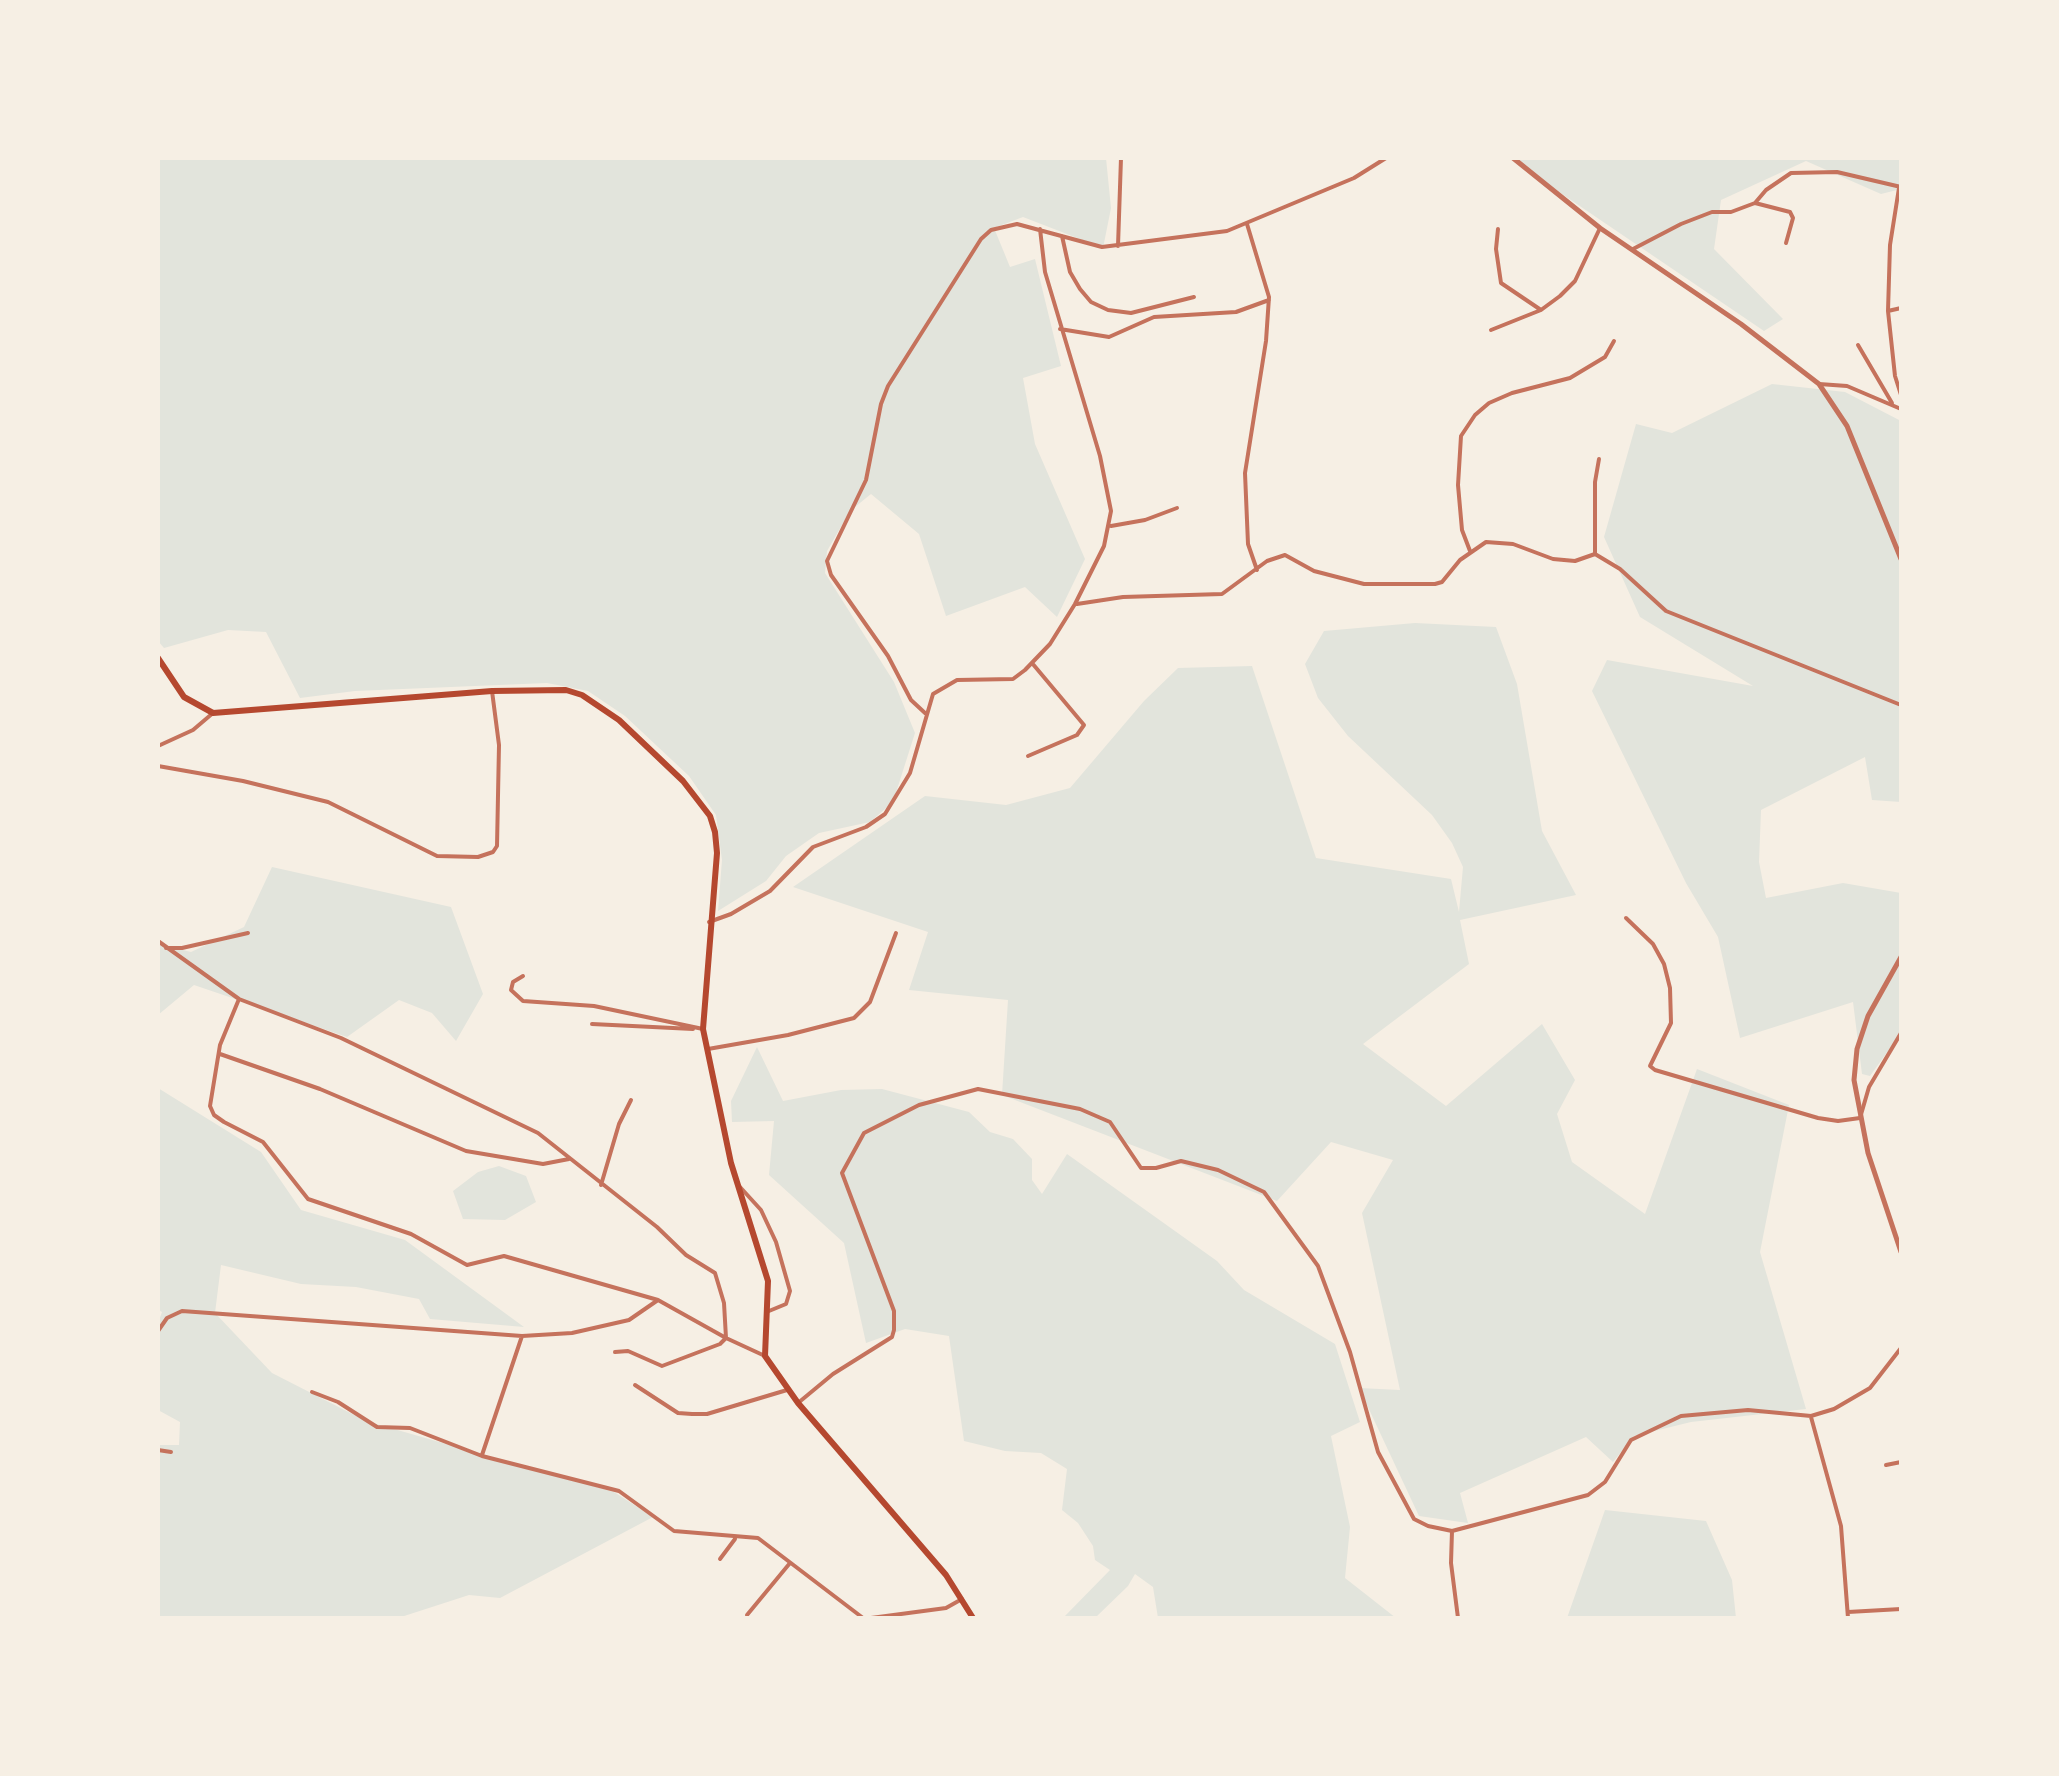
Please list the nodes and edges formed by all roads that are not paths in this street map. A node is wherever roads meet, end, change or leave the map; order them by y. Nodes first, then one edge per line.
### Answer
1 (1121, 158) edge
2 (1386, 158) edge
3 (1513, 158) edge
4 (1900, 187) edge
5 (1755, 203) junction
6 (1247, 224) junction
7 (1600, 228) junction
8 (1040, 229) junction
9 (1498, 229) dead end
10 (1062, 236) junction
11 (1786, 243) dead end
12 (1118, 246) junction
13 (1633, 249) junction
14 (1194, 297) dead end
15 (1269, 300) junction
16 (1901, 308) edge
17 (1541, 310) junction
18 (1888, 311) junction
19 (1060, 329) junction
20 (1491, 330) dead end
21 (1614, 341) dead end
22 (1858, 345) dead end
23 (1819, 384) junction
24 (1901, 395) edge
25 (1893, 406) junction
26 (1901, 409) edge
27 (1599, 459) dead end
28 (1177, 508) dead end
29 (1111, 526) junction
30 (1470, 551) junction
31 (1595, 554) junction
32 (1901, 559) edge
33 (1257, 570) junction
34 (1075, 604) junction
35 (158, 658) edge
36 (1032, 663) junction
37 (492, 691) junction
38 (1901, 705) edge
39 (213, 713) junction
40 (925, 713) junction
41 (158, 746) edge
42 (1028, 756) dead end
43 (158, 766) edge
44 (1626, 918) dead end
45 (709, 922) junction
46 (248, 933) dead end
47 (896, 933) dead end
48 (158, 941) edge
49 (164, 948) junction
50 (1901, 957) edge
51 (523, 976) dead end
52 (239, 999) junction
53 (592, 1024) dead end
54 (703, 1029) junction
55 (1901, 1033) edge
56 (705, 1049) junction
57 (220, 1054) junction
58 (631, 1100) dead end
59 (1860, 1118) junction
60 (569, 1159) junction
61 (601, 1185) junction
62 (738, 1185) junction
63 (1901, 1232) edge
64 (1894, 1235) junction
65 (1901, 1252) edge
66 (658, 1300) junction
67 (769, 1311) junction
68 (158, 1331) edge
69 (522, 1336) junction
70 (726, 1338) junction
71 (1901, 1348) edge
72 (615, 1352) dead end
73 (765, 1356) junction
74 (635, 1385) dead end
75 (787, 1390) junction
76 (312, 1392) dead end
77 (798, 1403) junction
78 (1811, 1416) junction
79 (158, 1450) edge
80 (171, 1452) dead end
81 (482, 1456) junction
82 (1901, 1462) edge
83 (1886, 1465) dead end
84 (1452, 1531) junction
85 (735, 1539) junction
86 (720, 1559) dead end
87 (790, 1563) junction
88 (962, 1599) junction
89 (1901, 1609) edge
90 (747, 1615) dead end
91 (1848, 1615) edge
92 (863, 1618) edge
93 (871, 1618) edge
94 (973, 1618) edge
95 (1458, 1618) edge

1 - 12 street
2 - 6 street
3 - 7 street
4 - 5 street
4 - 18 street
5 - 11 street
5 - 13 street
6 - 12 street
6 - 15 street
7 - 13 street
7 - 17 street
8 - 10 street
8 - 19 street
8 - 40 street
9 - 17 street
10 - 12 street
10 - 14 street
13 - 23 street
15 - 19 street
15 - 33 street
16 - 18 street
17 - 20 street
18 - 24 street
19 - 29 street
21 - 30 street
22 - 25 street
23 - 25 street
23 - 32 street
25 - 26 street
27 - 31 street
28 - 29 street
29 - 34 street
30 - 31 street
30 - 33 street
31 - 38 street
33 - 34 street
34 - 36 street
35 - 39 main road
36 - 40 street
36 - 42 street
37 - 39 main road
37 - 43 street
37 - 45 main road
39 - 41 street
40 - 45 street
44 - 59 street
45 - 54 main road
46 - 49 street
47 - 56 street
48 - 49 street
49 - 52 street
50 - 59 street
51 - 54 street
52 - 57 street
52 - 60 street
53 - 54 street
54 - 56 main road
55 - 59 street
56 - 62 main road
57 - 60 street
57 - 66 street
58 - 61 street
59 - 64 street
60 - 61 street
61 - 70 street
62 - 67 main road
62 - 67 street
63 - 64 street
64 - 65 street
66 - 69 street
66 - 70 street
67 - 73 main road
68 - 69 street
69 - 81 street
70 - 72 street
70 - 73 street
71 - 78 street
73 - 75 main road
74 - 75 street
75 - 77 main road
76 - 81 street
77 - 84 street
77 - 88 main road
78 - 84 street
78 - 91 street
79 - 80 street
81 - 85 street
82 - 83 street
84 - 95 street
85 - 86 street
85 - 87 street
87 - 90 street
87 - 92 street
88 - 93 street
88 - 94 main road
89 - 91 street

